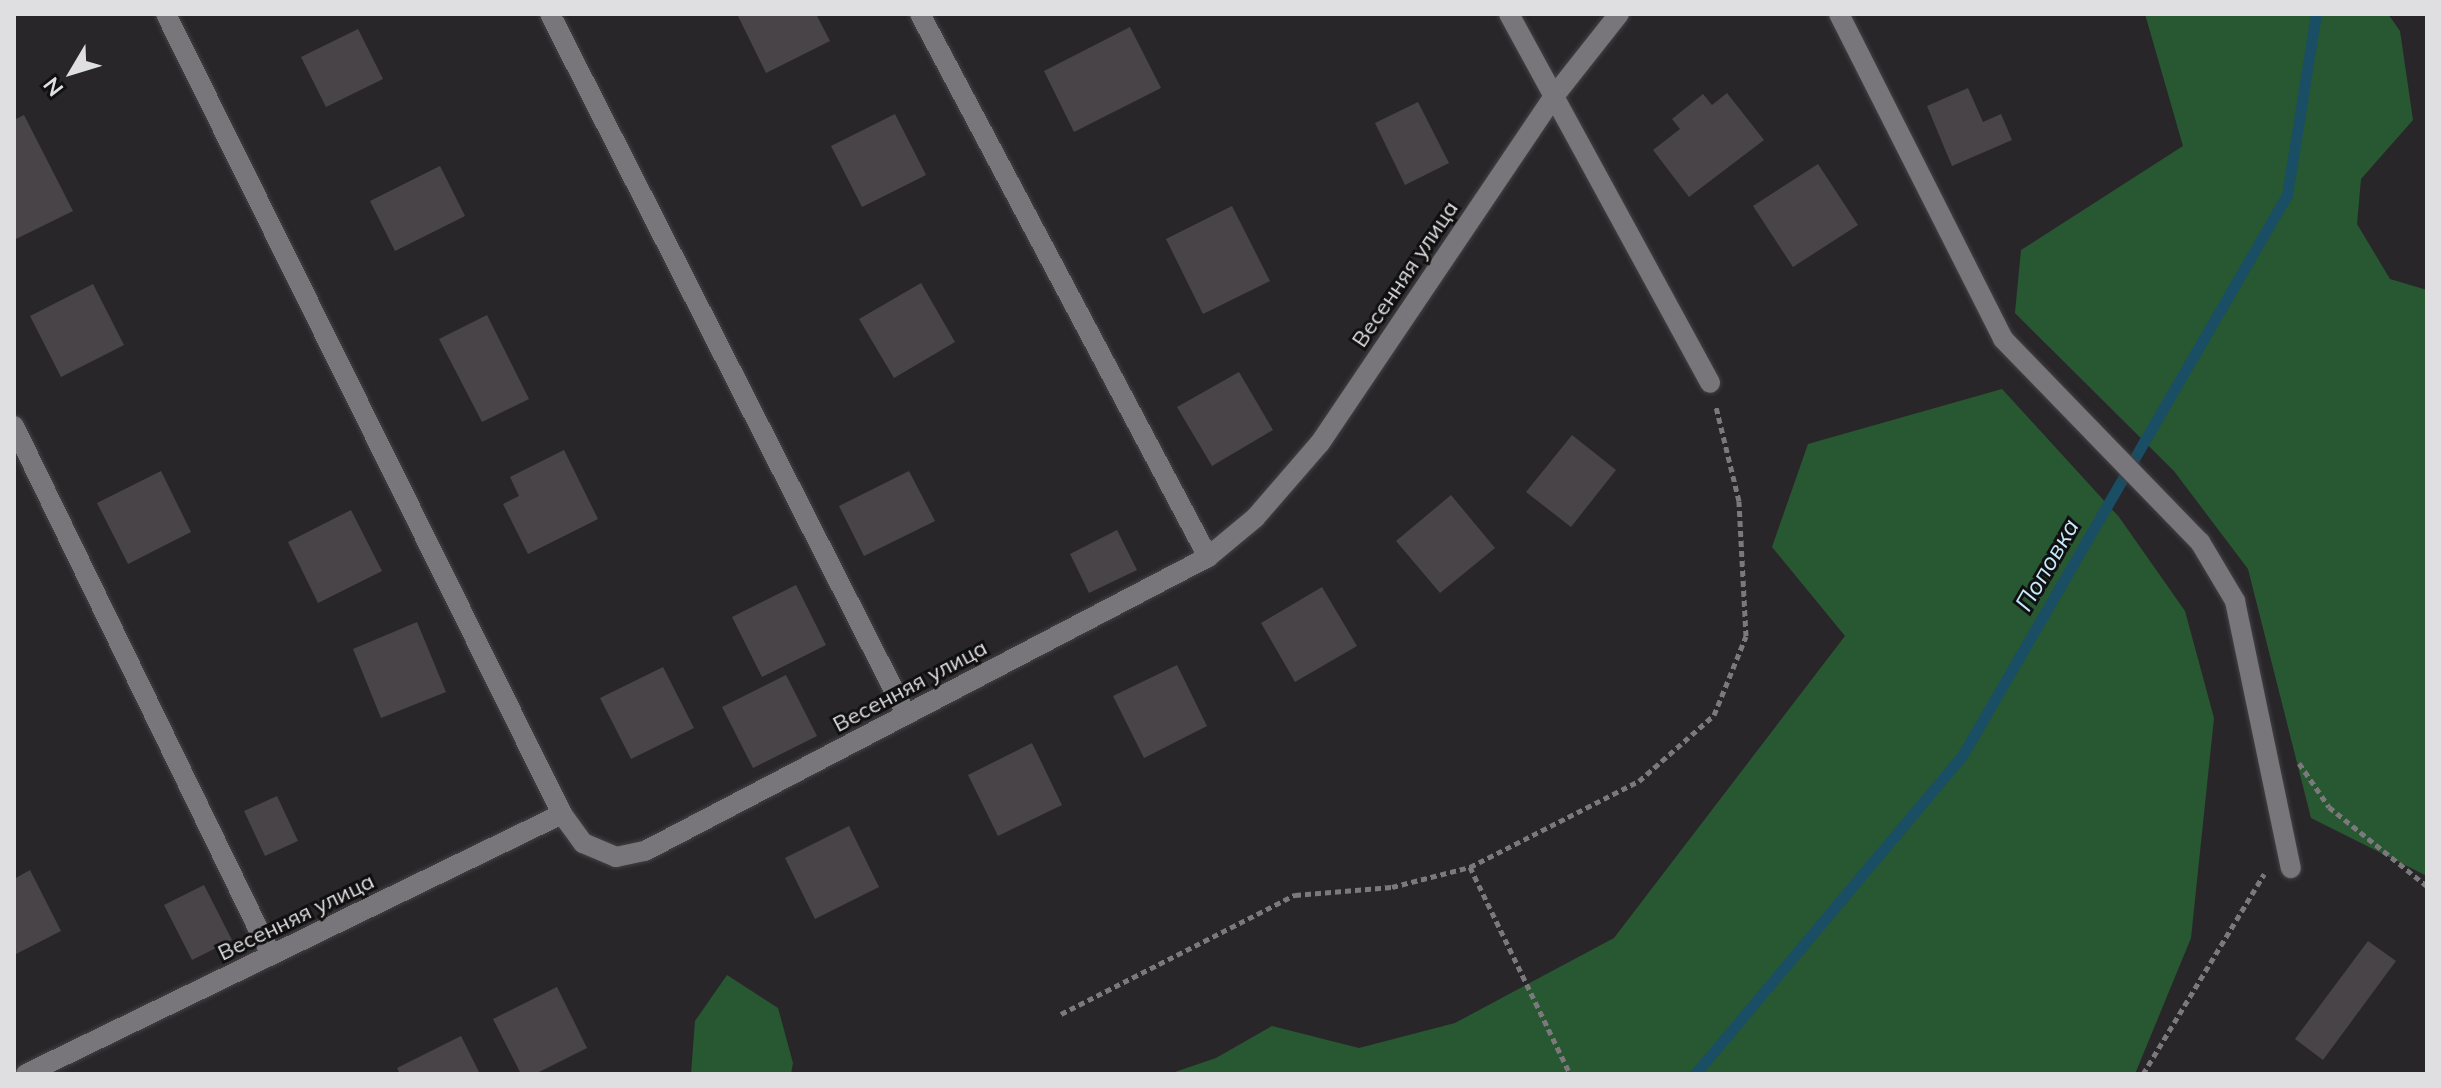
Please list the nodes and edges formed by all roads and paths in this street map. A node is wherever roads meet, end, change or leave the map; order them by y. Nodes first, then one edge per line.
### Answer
1 (166, 14) edge
2 (550, 14) edge
3 (920, 14) edge
4 (1509, 14) edge
5 (1619, 14) edge
6 (1839, 14) edge
7 (1555, 95) junction
8 (1710, 383) joint
9 (14, 426) edge
10 (1208, 557) junction
11 (906, 714) junction
12 (2296, 759) dead end
13 (562, 814) junction
14 (2285, 839) junction
15 (1470, 867) junction
16 (2291, 868) dead end
17 (2427, 886) edge
18 (271, 955) junction
19 (1061, 1014) dead end
20 (26, 1074) edge
21 (1570, 1074) edge
22 (2143, 1074) edge

1 - 13 street
2 - 11 street
3 - 10 street
4 - 7 street
5 - 7 street, Весенняя улица
6 - 14 street
7 - 8 street
7 - 10 street, Весенняя улица
8 - 15 path
9 - 18 street
10 - 11 street, Весенняя улица
11 - 13 street, Весенняя улица
12 - 17 path
13 - 18 street, Весенняя улица
14 - 16 street
14 - 22 path
15 - 19 path
15 - 21 path
18 - 20 street, Весенняя улица

